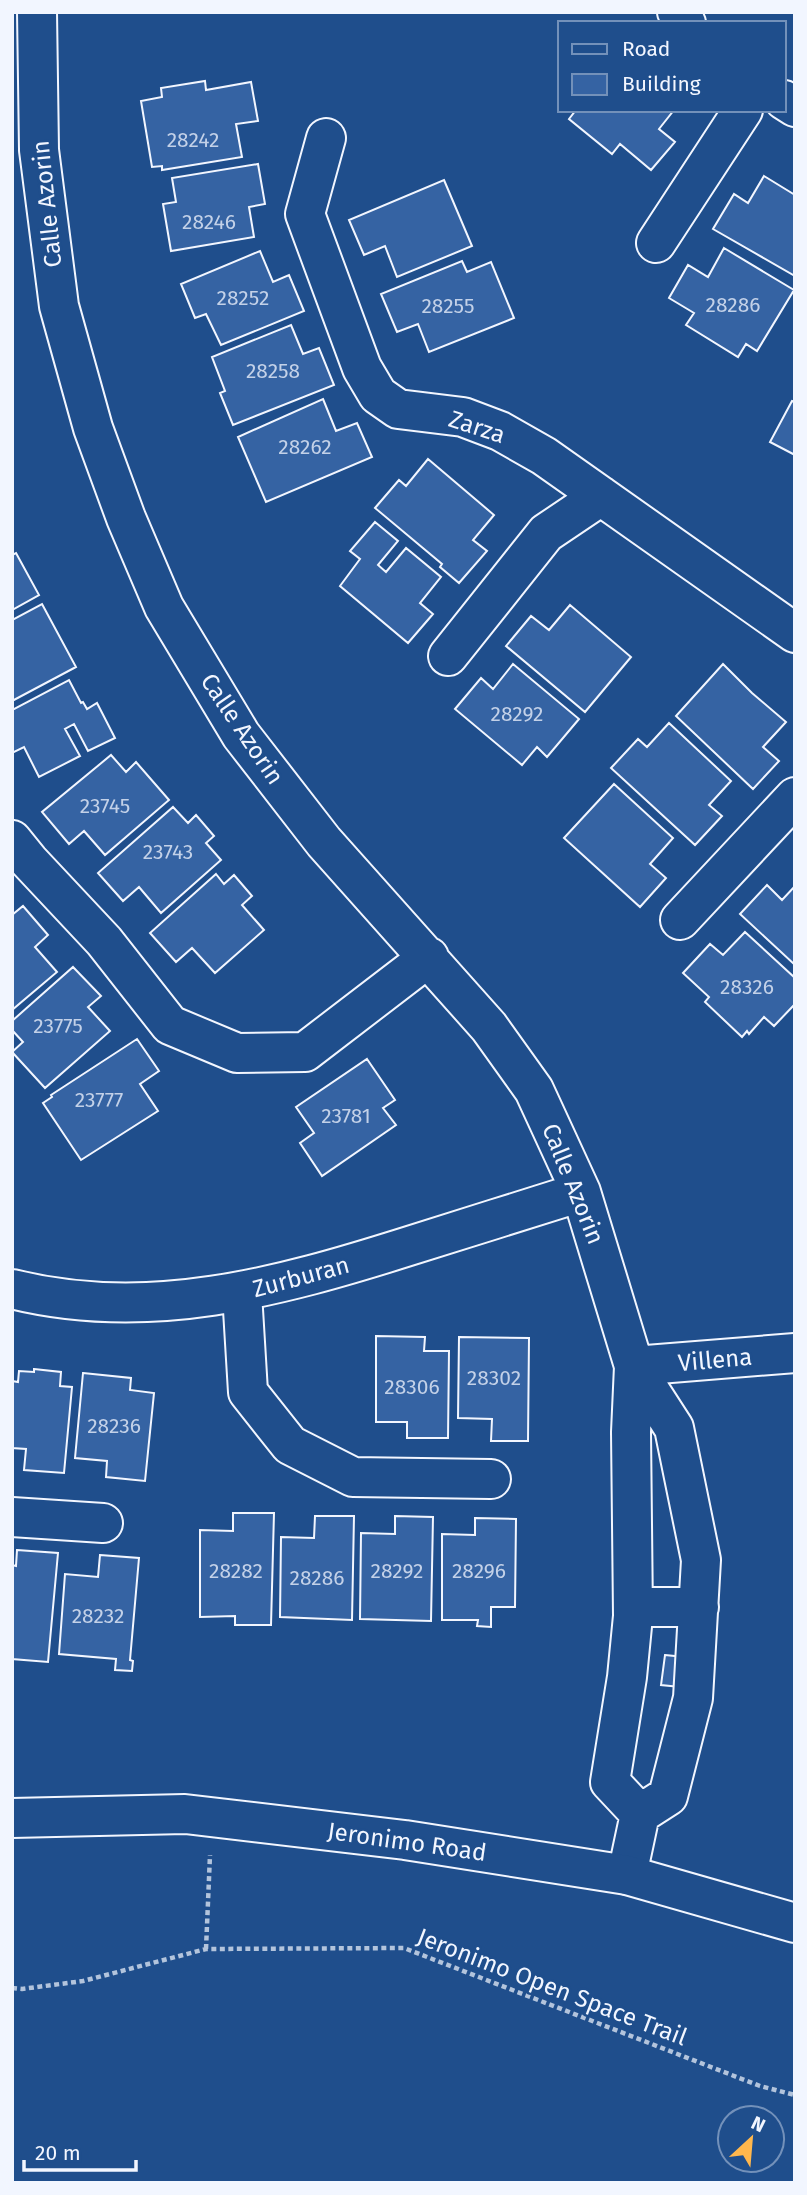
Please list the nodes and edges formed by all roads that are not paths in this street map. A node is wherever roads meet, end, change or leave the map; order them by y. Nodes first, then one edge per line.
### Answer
1 (37, 12) edge
2 (742, 112) edge
3 (326, 138) dead end
4 (656, 243) dead end
5 (601, 496) junction
6 (795, 634) edge
7 (448, 656) dead end
8 (795, 797) edge
9 (12, 840) edge
10 (680, 920) dead end
11 (429, 957) junction
12 (582, 1192) junction
13 (12, 1289) edge
14 (242, 1293) junction
15 (795, 1353) edge
16 (634, 1366) junction
17 (491, 1479) dead end
18 (12, 1517) edge
19 (103, 1523) dead end
20 (633, 1607) junction
21 (699, 1607) junction
22 (640, 1814) junction
23 (12, 1818) edge
24 (627, 1875) junction
25 (795, 1923) edge

1 - 11 street, Calle Azorin
2 - 4 street
3 - 5 street, Zarza
5 - 6 street, Zarza
5 - 7 street
8 - 10 street
9 - 11 street
11 - 12 street, Calle Azorin
12 - 14 street, Zurburan
12 - 16 street, Calle Azorin
13 - 14 street, Zurburan
14 - 17 street
15 - 16 street, Villena
16 - 20 street, Calle Azorin
16 - 21 street, Calle Azorin
18 - 19 street
20 - 21 street
20 - 22 street, Calle Azorin
21 - 22 street, Calle Azorin
22 - 24 street
23 - 24 street, Jeronimo Road
24 - 25 street, Jeronimo Road

